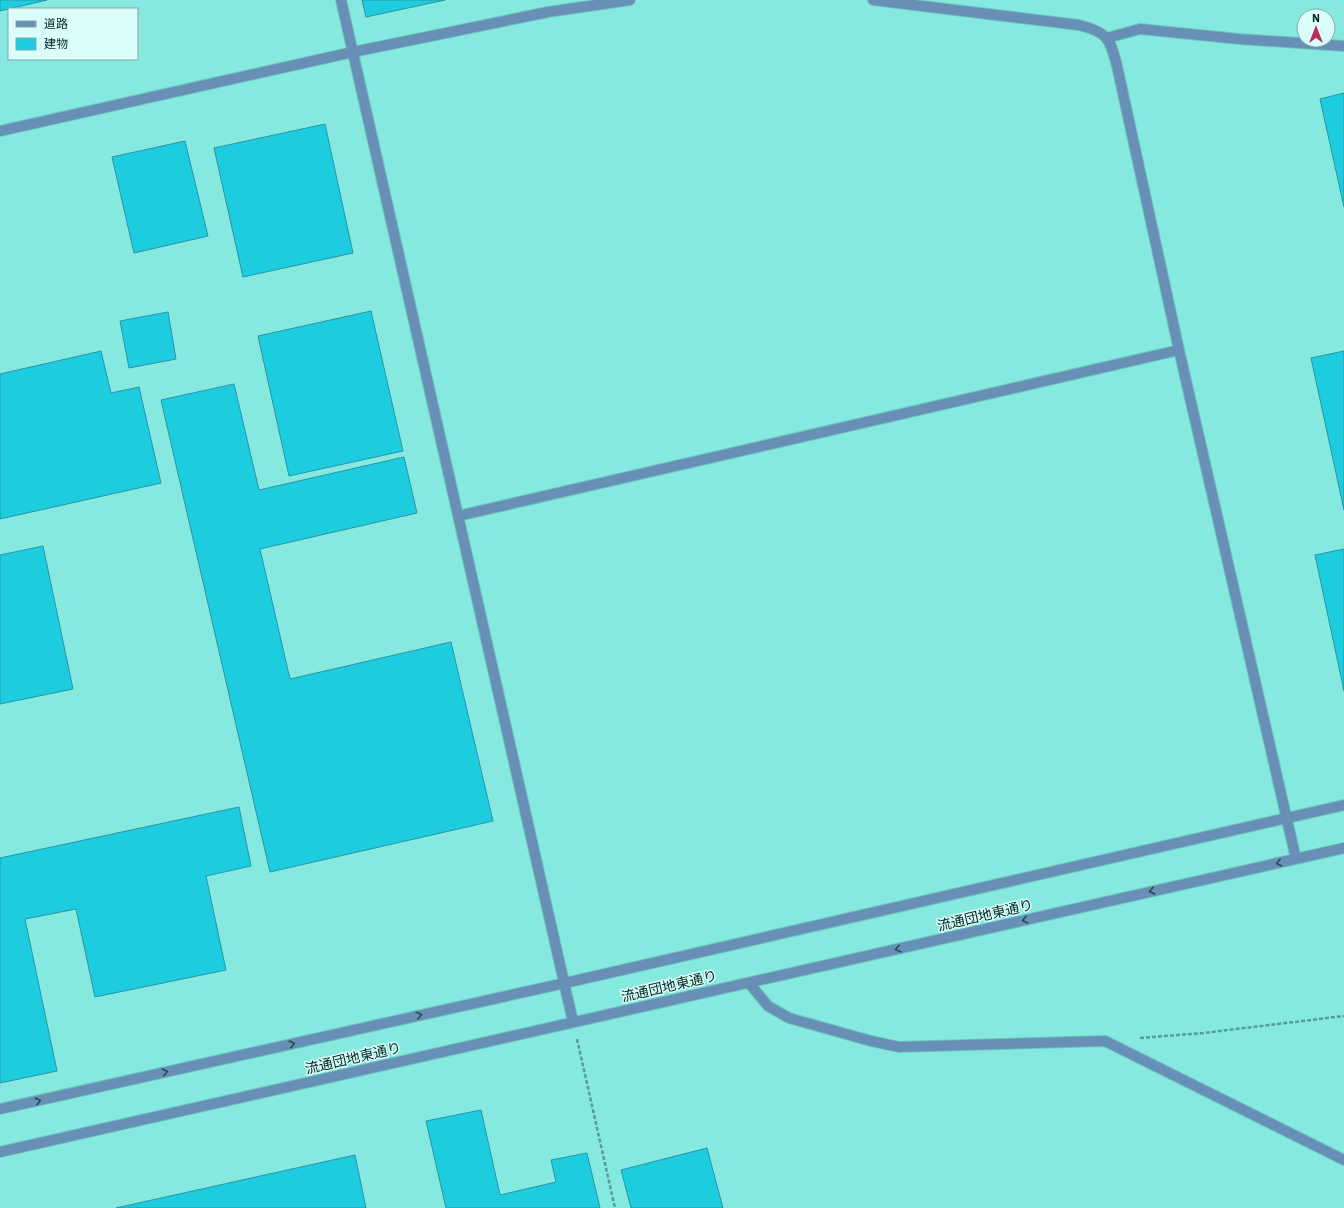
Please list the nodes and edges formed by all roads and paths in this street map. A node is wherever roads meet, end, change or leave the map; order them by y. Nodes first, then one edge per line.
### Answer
1 (342, 0) edge
2 (630, 0) edge
3 (873, 0) edge
4 (1107, 38) junction
5 (1344, 46) edge
6 (353, 52) junction
7 (0, 131) edge
8 (1179, 350) junction
9 (458, 516) junction
10 (1344, 805) edge
11 (1286, 817) junction
12 (1344, 848) edge
13 (1296, 859) junction
14 (565, 983) junction
15 (749, 983) junction
16 (1344, 1016) edge
17 (573, 1022) junction
18 (1136, 1039) dead end
19 (0, 1109) edge
20 (0, 1152) edge
21 (1344, 1160) edge
22 (614, 1208) edge

1 - 6 street
2 - 6 street
3 - 4 street
4 - 5 street
4 - 8 street
6 - 7 street
6 - 9 street
8 - 9 street
8 - 11 street
9 - 14 street
10 - 11 street, 流通団地東通り
11 - 13 street
11 - 14 street, 流通団地東通り
12 - 13 street, 流通団地東通り
13 -> 15 street, 流通団地東通り
14 - 17 street
19 -> 14 street, 流通団地東通り
15 - 17 street, 流通団地東通り
15 - 21 street
16 - 18 path
17 - 20 street, 流通団地東通り
17 - 22 path

